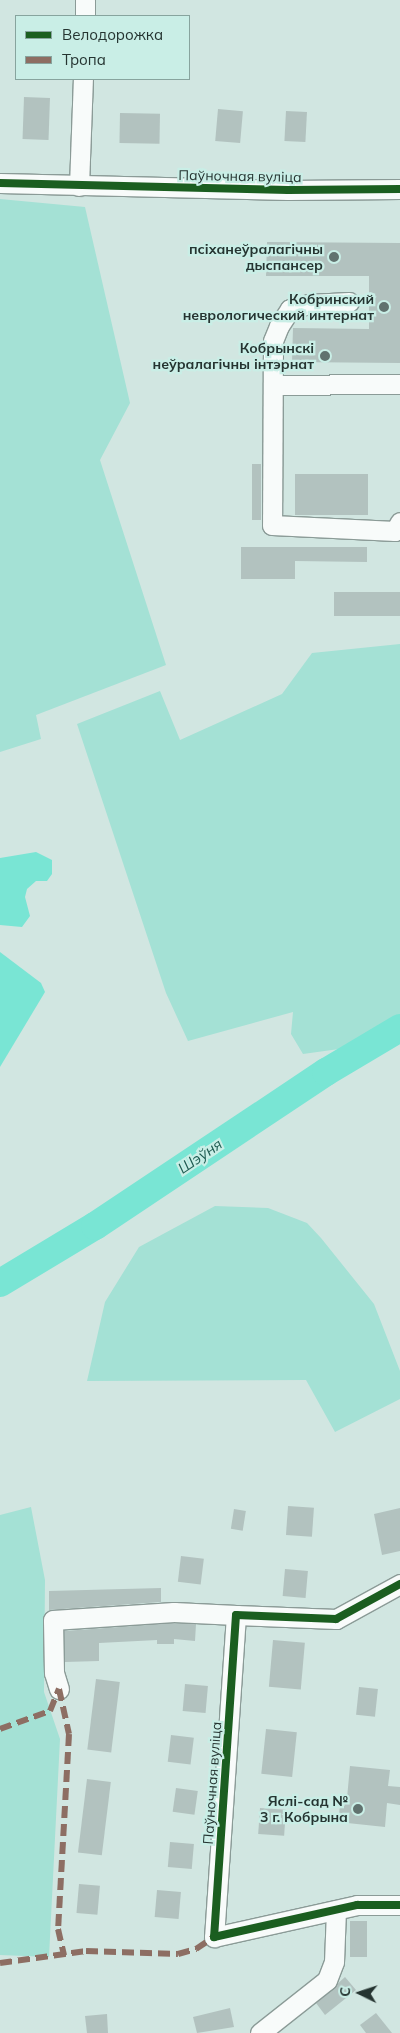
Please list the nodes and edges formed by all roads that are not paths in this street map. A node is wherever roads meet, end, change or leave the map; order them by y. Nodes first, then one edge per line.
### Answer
1 (85, 0) edge
2 (85, 15) edge
3 (83, 80) edge
4 (0, 183) edge
5 (80, 186) junction
6 (400, 189) edge
7 (349, 302) dead end
8 (400, 384) edge
9 (273, 385) junction
10 (400, 522) edge
11 (400, 1584) edge
12 (236, 1615) junction
13 (59, 1689) dead end
14 (400, 1905) edge
15 (336, 1910) junction
16 (260, 2033) edge

1 - 2 street
3 - 5 street
4 - 5 street, Паўночная вуліца
5 - 6 street, Паўночная вуліца
7 - 9 street
8 - 9 street
9 - 10 street
11 - 12 street
12 - 13 street
12 - 15 street, Паўночная вуліца
14 - 15 street, Паўночная вуліца
15 - 16 street

